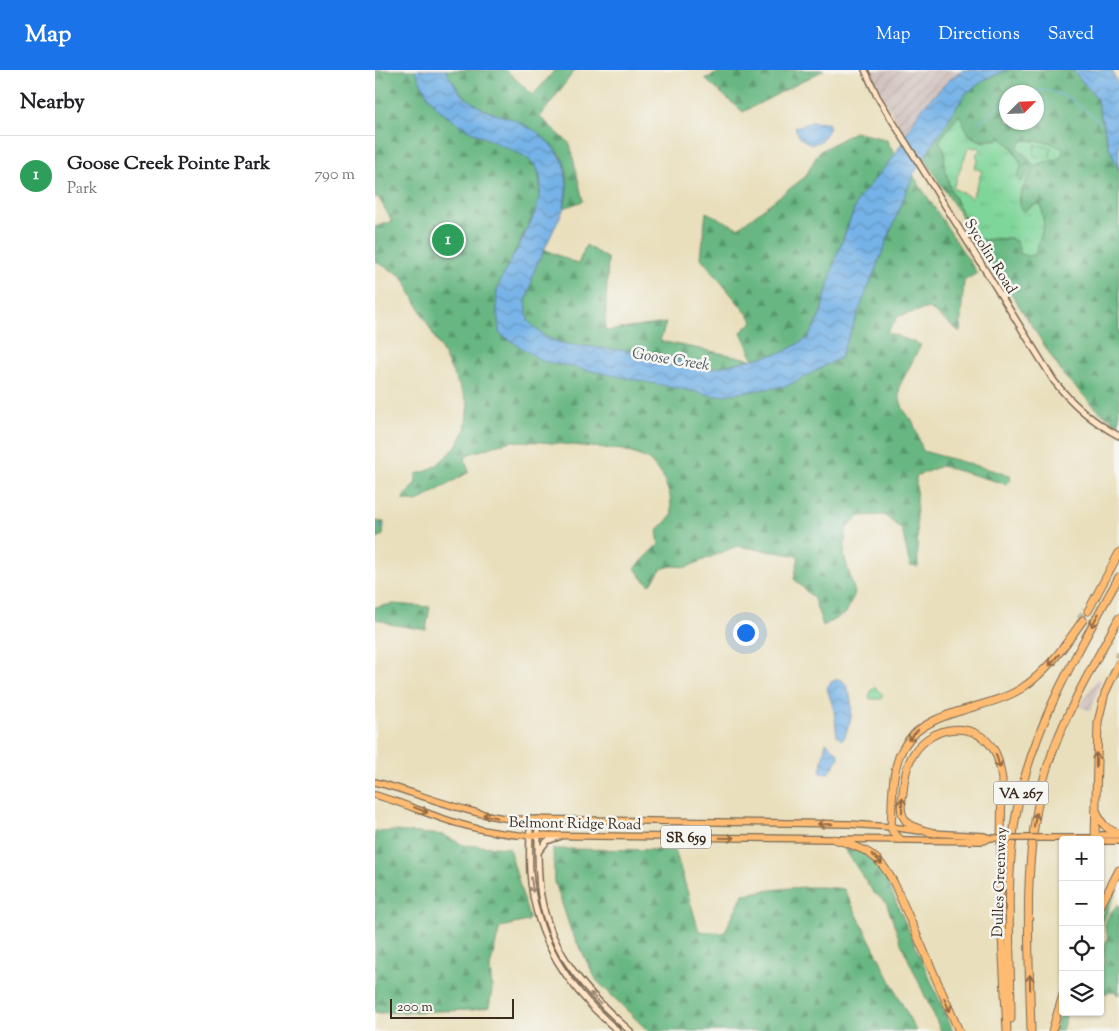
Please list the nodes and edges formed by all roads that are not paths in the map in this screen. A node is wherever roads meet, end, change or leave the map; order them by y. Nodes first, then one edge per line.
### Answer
1 (865, 70) edge
2 (1119, 436) edge
3 (1119, 553) edge
4 (1119, 577) edge
5 (1087, 610) tunnel mouth
6 (1119, 618) edge
7 (1081, 620) tunnel mouth
8 (1118, 660) edge
9 (375, 782) edge
10 (375, 795) edge
11 (1096, 809) junction
12 (530, 819) junction
13 (538, 819) junction
14 (891, 827) junction
15 (935, 834) junction
16 (1119, 834) edge
17 (530, 836) junction
18 (538, 836) junction
19 (560, 836) junction
20 (1097, 836) edge
21 (1101, 836) edge
22 (990, 838) junction
23 (1059, 838) edge
24 (834, 840) junction
25 (900, 840) junction
26 (1104, 840) edge
27 (1119, 841) edge
28 (538, 857) junction
29 (1119, 870) edge
30 (1104, 899) edge
31 (1059, 1008) edge
32 (618, 1031) edge
33 (630, 1031) edge
34 (959, 1031) edge
35 (1007, 1031) edge
36 (1011, 1031) edge
37 (1031, 1031) edge
38 (1052, 1031) edge

1 - 2 main road, Sycolin Road
3 - 5 highway
4 -> 36 highway, Dulles Greenway / VA 267
37 -> 6 highway, Dulles Greenway / VA 267
7 -> 14 highway
11 -> 8 highway
12 -> 9 main road, Belmont Ridge Road / SR 659
10 -> 17 main road, Belmont Ridge Road / SR 659
11 - 16 highway
11 - 20 highway
12 - 13 main road, Belmont Ridge Road / SR 659
12 - 17 main road
14 -> 13 main road, Belmont Ridge Road / SR 659
13 - 18 main road
14 - 15 main road, Belmont Ridge Road / SR 659
14 - 25 highway
15 - 22 main road, Belmont Ridge Road / SR 659
15 -> 35 highway
16 - 21 main road, Belmont Ridge Road / SR 659
17 - 18 main road, Belmont Ridge Road / SR 659
17 -> 32 main road
18 - 19 main road, Belmont Ridge Road / SR 659
18 - 28 main road
19 -> 24 main road, Belmont Ridge Road / SR 659
19 - 28 main road
22 - 23 main road, Belmont Ridge Road / SR 659, bridge
22 - 25 main road, Belmont Ridge Road / SR 659
24 - 25 main road, Belmont Ridge Road / SR 659
24 -> 34 highway
26 - 27 main road, Belmont Ridge Road / SR 659
33 -> 28 main road
29 - 30 highway
31 - 38 highway

